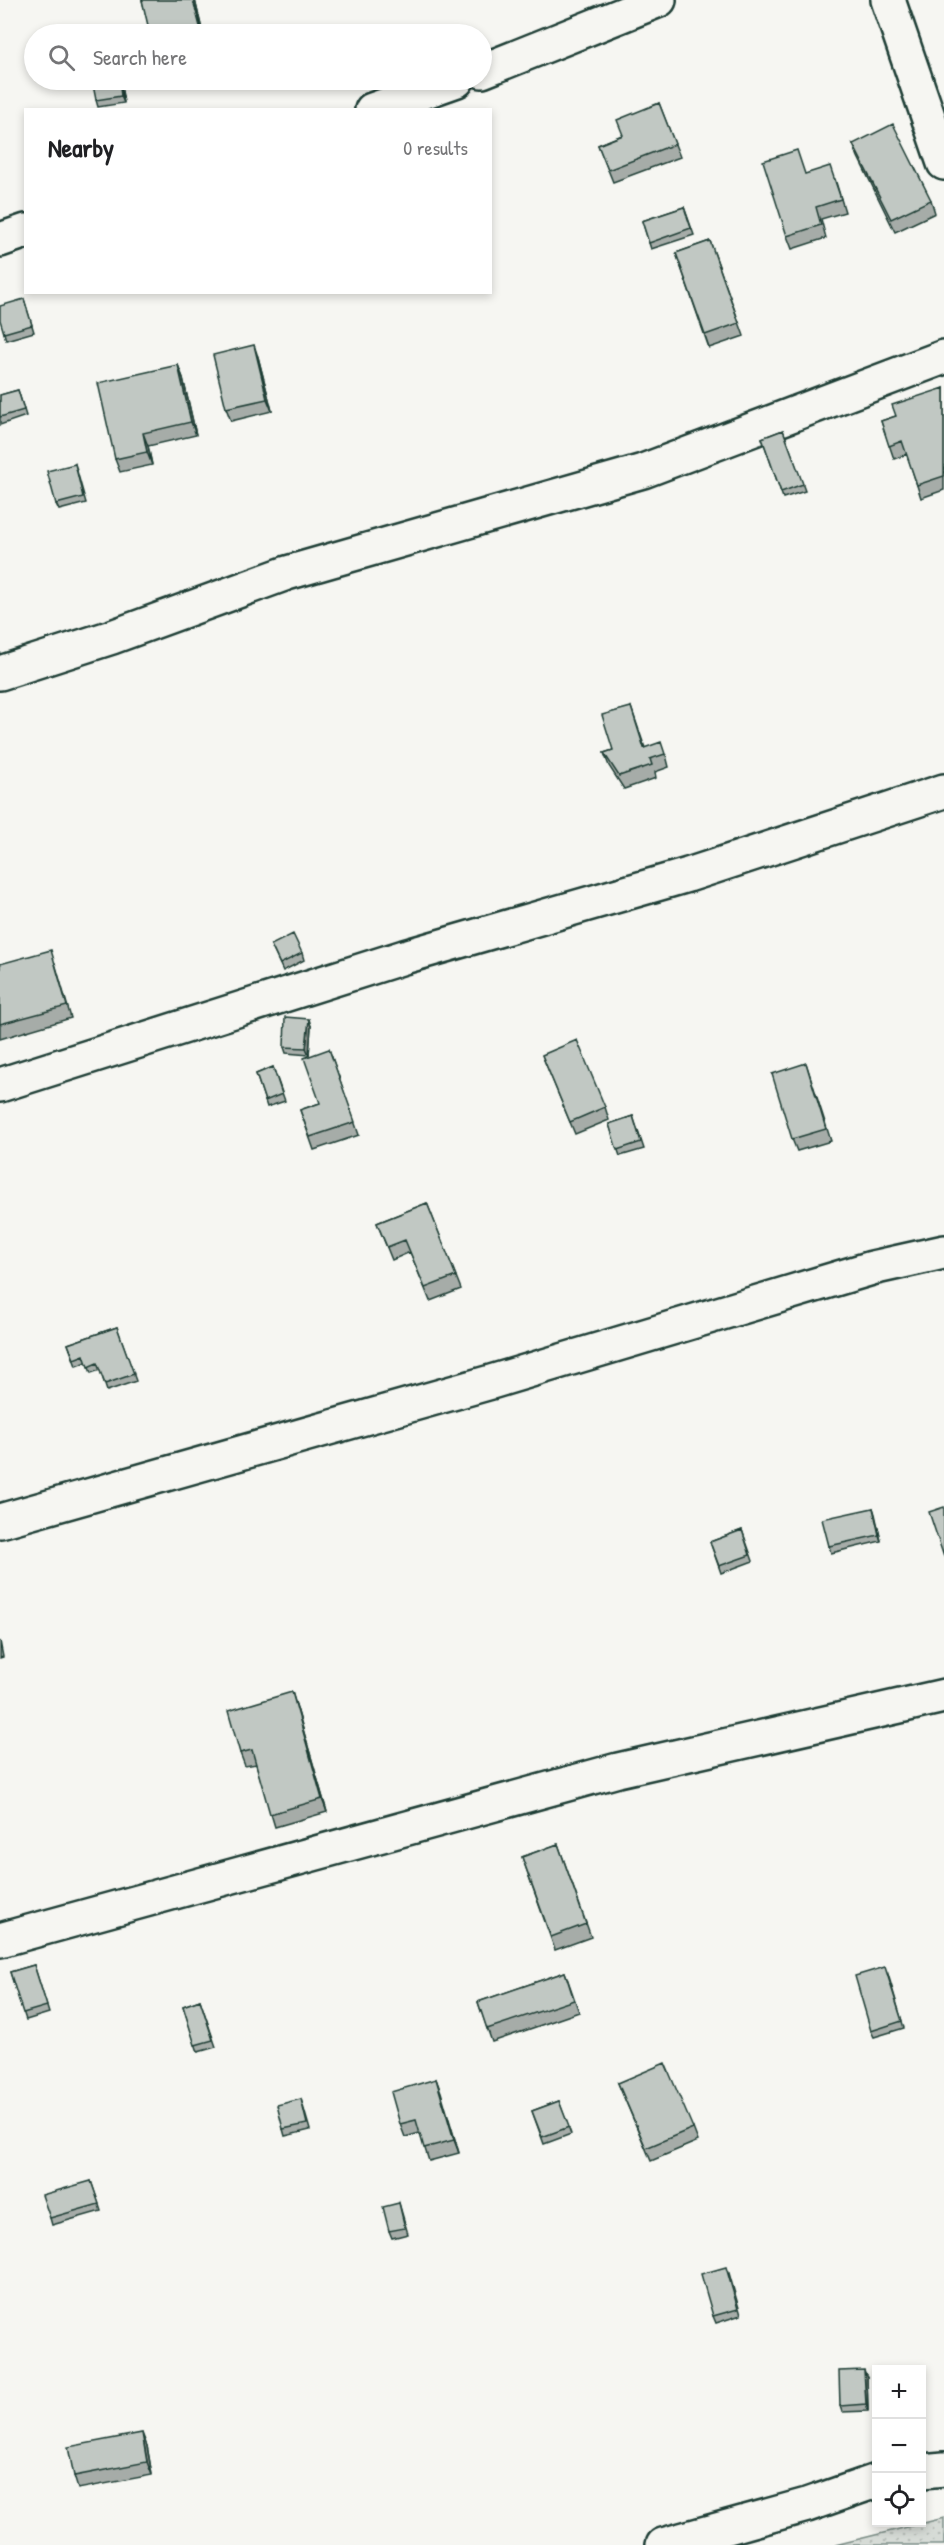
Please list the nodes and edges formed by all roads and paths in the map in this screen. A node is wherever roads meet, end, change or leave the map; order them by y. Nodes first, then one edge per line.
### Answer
1 (659, 0) edge
2 (888, 0) edge
3 (492, 67) edge
4 (429, 90) edge
5 (378, 108) edge
6 (944, 163) edge
7 (24, 232) edge
8 (0, 240) edge
9 (944, 357) edge
10 (0, 674) edge
11 (944, 791) edge
12 (0, 1085) edge
13 (944, 1252) edge
14 (0, 1521) edge
15 (944, 1696) edge
16 (0, 1940) edge
17 (944, 2469) edge
18 (926, 2471) edge
19 (872, 2482) edge
20 (663, 2545) edge

1 - 3 street
2 - 6 street
4 - 5 street
7 - 8 street
9 - 10 street
11 - 12 street
13 - 14 street
15 - 16 street
17 - 18 street
19 - 20 street

